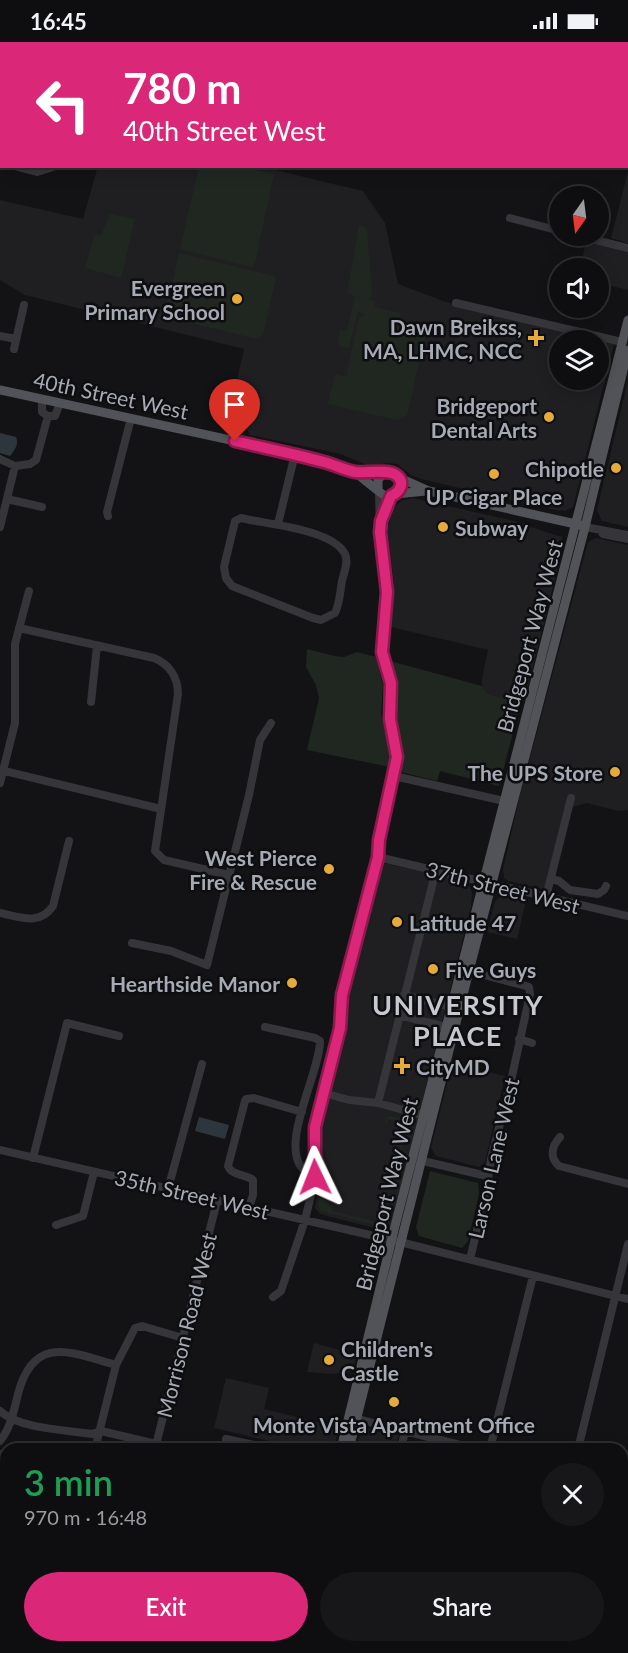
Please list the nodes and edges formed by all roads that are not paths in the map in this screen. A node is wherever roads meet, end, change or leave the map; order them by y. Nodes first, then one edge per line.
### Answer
1 (19, 168) edge
2 (50, 168) edge
3 (510, 218) dead end
4 (549, 228) edge
5 (609, 243) edge
6 (628, 248) edge
7 (456, 303) dead end
8 (24, 305) dead end
9 (628, 320) edge
10 (0, 336) edge
11 (16, 339) junction
12 (625, 346) edge
13 (14, 350) dead end
14 (626, 366) edge
15 (0, 390) edge
16 (42, 399) junction
17 (60, 403) junction
18 (48, 416) junction
19 (131, 418) junction
20 (295, 454) junction
21 (0, 459) edge
22 (14, 464) junction
23 (354, 472) junction
24 (385, 473) junction
25 (400, 478) junction
26 (379, 490) junction
27 (429, 491) junction
28 (394, 495) junction
29 (7, 499) junction
30 (42, 507) dead end
31 (108, 516) dead end
32 (381, 521) junction
33 (279, 524) junction
34 (581, 526) junction
35 (0, 527) edge
36 (628, 537) edge
37 (29, 591) dead end
38 (19, 628) junction
39 (97, 646) junction
40 (91, 702) dead end
41 (271, 723) dead end
42 (2, 771) edge
43 (394, 776) junction
44 (0, 783) edge
45 (571, 798) dead end
46 (504, 801) junction
47 (161, 809) junction
48 (69, 842) dead end
49 (378, 857) junction
50 (436, 870) junction
51 (229, 875) junction
52 (551, 879) junction
53 (488, 882) junction
54 (592, 893) dead end
55 (546, 897) junction
56 (0, 913) edge
57 (628, 916) edge
58 (132, 943) dead end
59 (469, 971) junction
60 (404, 995) junction
61 (452, 1007) junction
62 (399, 1015) junction
63 (266, 1027) dead end
64 (446, 1027) junction
65 (120, 1035) dead end
66 (519, 1039) junction
67 (532, 1043) dead end
68 (316, 1061) junction
69 (202, 1064) dead end
70 (331, 1064) junction
71 (324, 1093) junction
72 (378, 1103) junction
73 (302, 1112) junction
74 (428, 1116) junction
75 (560, 1137) dead end
76 (0, 1150) edge
77 (33, 1158) junction
78 (423, 1161) junction
79 (315, 1170) junction
80 (94, 1172) junction
81 (487, 1176) junction
82 (628, 1184) edge
83 (168, 1189) junction
84 (217, 1201) junction
85 (249, 1207) junction
86 (305, 1220) junction
87 (56, 1225) dead end
88 (397, 1241) junction
89 (628, 1244) edge
90 (470, 1259) junction
91 (533, 1276) junction
92 (615, 1296) junction
93 (273, 1297) dead end
94 (628, 1299) edge
95 (183, 1338) junction
96 (116, 1365) junction
97 (0, 1411) edge
98 (12, 1419) junction
99 (357, 1419) junction
100 (101, 1431) junction
101 (405, 1431) junction
102 (226, 1439) dead end
103 (0, 1441) edge
104 (97, 1443) edge
105 (142, 1443) edge
106 (157, 1443) edge
107 (245, 1443) edge
108 (343, 1443) edge
109 (351, 1443) edge
110 (402, 1443) edge
111 (452, 1443) edge
112 (491, 1443) edge
113 (579, 1443) edge
114 (0, 1453) edge

1 - 2 street
3 - 4 street
5 - 6 street
7 - 12 street
8 - 11 street
9 - 12 main road, Bridgeport Way West
10 - 11 street
11 - 13 street
12 - 14 main road, Bridgeport Way West
12 - 34 main road, Bridgeport Way West
14 - 34 main road, Bridgeport Way West
15 - 16 main road, 40th Street West
16 - 17 main road, 40th Street West
16 - 18 street
17 - 18 street
17 - 19 main road, 40th Street West
18 - 22 street
19 - 20 main road, 40th Street West
19 - 31 street
20 - 23 main road, 40th Street West
20 - 33 street
21 - 22 street
22 - 29 street
23 - 24 main road, 40th Street West
23 - 26 main road, 40th Street West
24 - 25 main road
24 - 26 main road
25 - 27 main road
25 - 28 main road
26 - 28 main road
26 - 32 street
27 - 28 main road
27 - 34 main road
28 - 32 street
29 - 30 street
29 - 35 street
32 - 43 street
33 - 33 street
34 - 36 street
34 - 46 main road, Bridgeport Way West
34 - 53 main road, Bridgeport Way West
37 - 38 street
38 - 39 street
38 - 42 street
39 - 40 street
39 - 47 street
41 - 51 street
42 - 44 street
42 - 47 street
43 - 46 street
43 - 49 street
45 - 52 street
46 - 53 main road, Bridgeport Way West
47 - 51 street
48 - 56 street
49 - 50 street, 37th Street West
49 - 70 street
50 - 53 street, 37th Street West
50 - 60 street
51 - 58 street
52 - 54 street
52 - 55 street
53 - 55 street, 37th Street West
53 - 59 main road, Bridgeport Way West
53 - 61 main road, Bridgeport Way West
55 - 57 street, 37th Street West
59 - 66 street, Larson Lane West
59 - 74 main road, Bridgeport Way West
60 - 61 street
60 - 62 street
61 - 64 main road, Bridgeport Way West
62 - 64 street
62 - 72 street
63 - 68 street
64 - 74 main road, Bridgeport Way West
65 - 77 street
66 - 67 street
66 - 81 street, Larson Lane West
68 - 70 street
68 - 73 street
69 - 83 street
70 - 71 street
71 - 72 street
71 - 79 street
72 - 74 street
73 - 79 street
73 - 85 street
74 - 78 main road, Bridgeport Way West
74 - 88 main road, Bridgeport Way West
75 - 82 street
76 - 77 street, 35th Street West
77 - 80 street, 35th Street West
78 - 81 street
78 - 88 main road, Bridgeport Way West
79 - 86 street
80 - 83 street, 35th Street West
80 - 87 street
81 - 90 street, Larson Lane West
83 - 84 street, 35th Street West
84 - 85 street, 35th Street West
84 - 95 street, Morrison Road West
85 - 86 street, 35th Street West
86 - 88 street, 35th Street West
86 - 93 street
88 - 90 street, 35th Street West
88 - 99 main road, Bridgeport Way West
88 - 108 main road, Bridgeport Way West
89 - 92 street
90 - 91 street, 35th Street West
91 - 92 street, 35th Street West
91 - 112 street
92 - 94 street, 35th Street West
92 - 113 street
95 - 96 street
95 - 106 street, Morrison Road West
96 - 98 street
96 - 100 street
97 - 98 street
98 - 100 street
98 - 103 street
99 - 101 street
99 - 109 main road, Bridgeport Way West
100 - 104 street
100 - 105 street
101 - 110 street
101 - 111 street
102 - 107 street
103 - 114 street

